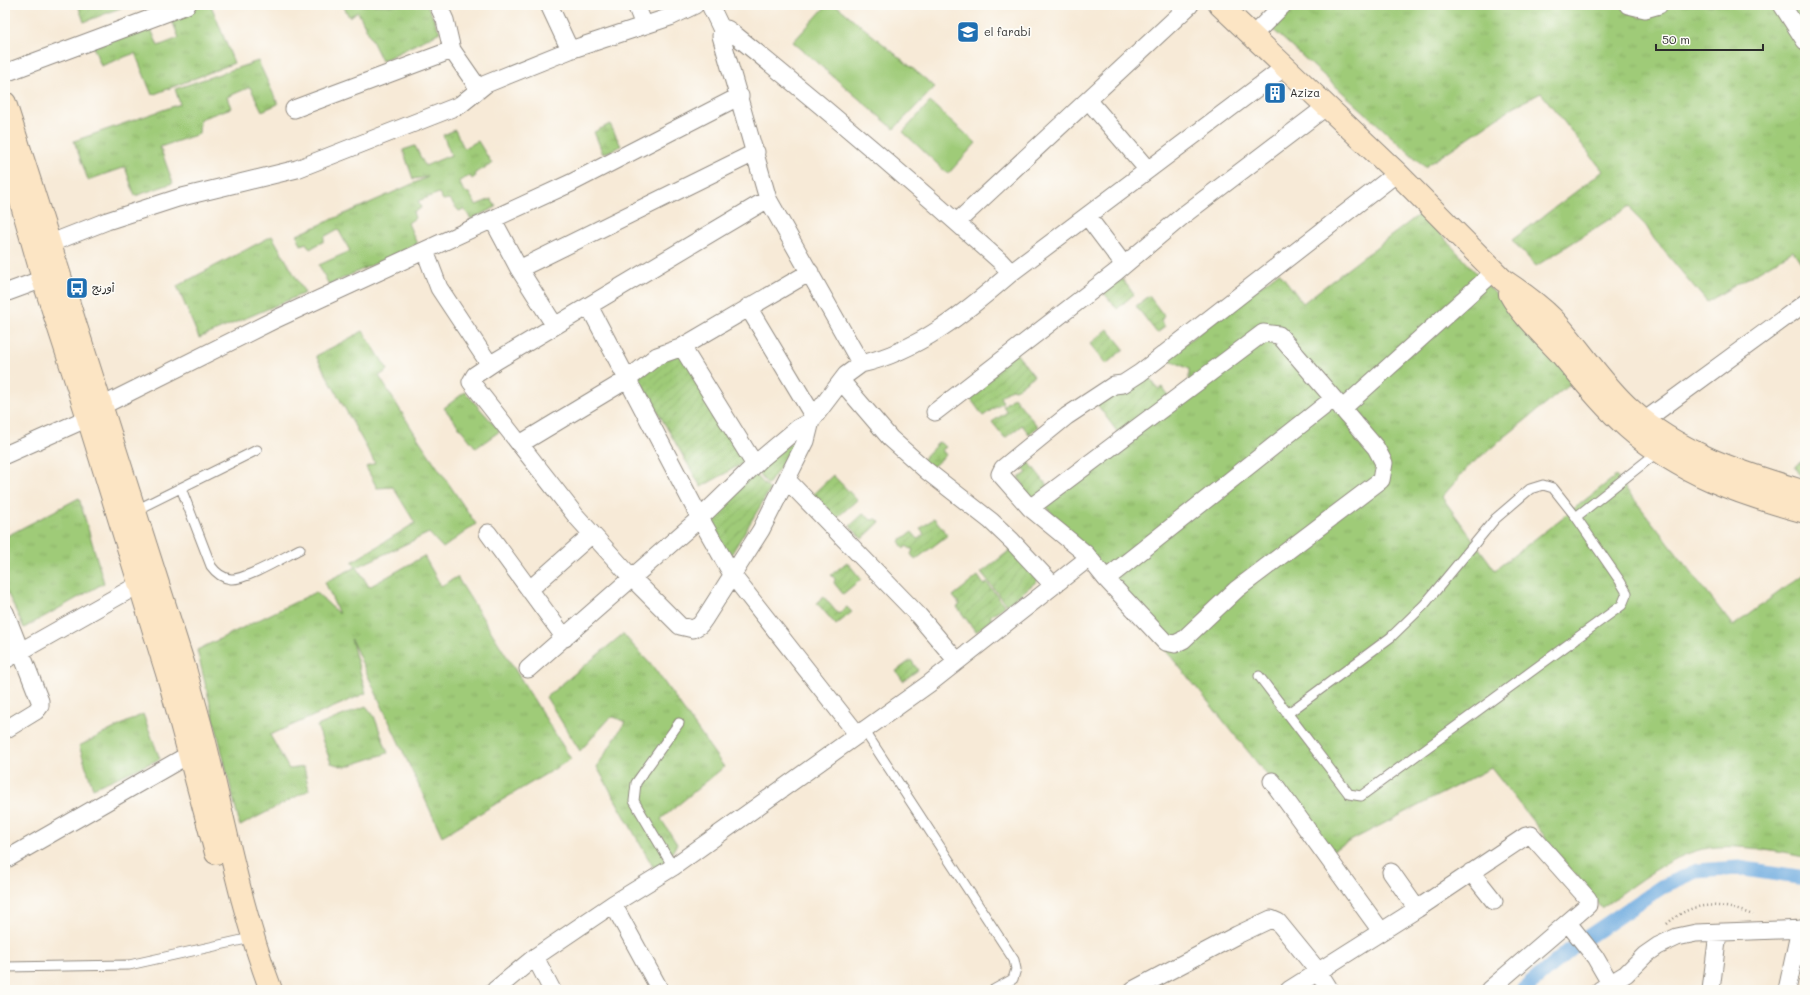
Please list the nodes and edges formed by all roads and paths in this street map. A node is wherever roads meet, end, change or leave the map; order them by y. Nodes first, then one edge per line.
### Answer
1 (188, 5) edge
2 (438, 5) edge
3 (549, 5) edge
4 (636, 5) edge
5 (695, 5) edge
6 (710, 5) edge
7 (1190, 5) edge
8 (1283, 5) edge
9 (1628, 5) edge
10 (1659, 5) edge
11 (1782, 5) edge
12 (1227, 7) edge
13 (644, 25) junction
14 (722, 30) junction
15 (1253, 35) junction
16 (1805, 41) edge
17 (452, 50) junction
18 (570, 50) junction
19 (1286, 66) junction
20 (5, 73) edge
21 (479, 89) junction
22 (740, 96) junction
23 (1088, 100) junction
24 (5, 103) edge
25 (1326, 106) junction
26 (294, 109) dead end
27 (5, 147) edge
28 (756, 152) junction
29 (1148, 170) junction
30 (1397, 173) junction
31 (768, 199) junction
32 (1087, 216) junction
33 (493, 220) junction
34 (957, 222) junction
35 (51, 243) junction
36 (425, 251) junction
37 (1124, 265) junction
38 (519, 269) junction
39 (810, 272) junction
40 (1011, 274) junction
41 (1499, 276) junction
42 (43, 279) junction
43 (5, 293) edge
44 (1805, 303) edge
45 (589, 306) junction
46 (748, 307) junction
47 (555, 326) junction
48 (682, 347) junction
49 (861, 364) junction
50 (490, 365) junction
51 (628, 379) junction
52 (842, 382) junction
53 (1337, 404) junction
54 (95, 412) junction
55 (935, 412) dead end
56 (812, 419) junction
57 (1644, 421) junction
58 (520, 444) junction
59 (257, 450) dead end
60 (1659, 451) junction
61 (5, 455) edge
62 (755, 465) junction
63 (787, 480) junction
64 (181, 488) junction
65 (1805, 492) edge
66 (1030, 508) junction
67 (1805, 512) edge
68 (127, 514) junction
69 (1576, 516) junction
70 (700, 518) junction
71 (488, 533) dead end
72 (592, 534) junction
73 (300, 549) dead end
74 (1088, 557) junction
75 (732, 576) junction
76 (632, 578) junction
77 (1106, 579) junction
78 (138, 585) junction
79 (1053, 585) junction
80 (529, 590) junction
81 (5, 612) edge
82 (565, 638) junction
83 (21, 652) junction
84 (5, 660) edge
85 (957, 661) junction
86 (528, 669) dead end
87 (1259, 676) dead end
88 (1288, 714) junction
89 (679, 723) dead end
90 (5, 730) edge
91 (861, 733) junction
92 (188, 755) junction
93 (1272, 780) dead end
94 (5, 860) edge
95 (673, 867) junction
96 (1391, 872) dead end
97 (1471, 872) junction
98 (1494, 901) dead end
99 (613, 904) junction
100 (1417, 909) junction
101 (1571, 927) junction
102 (1803, 929) edge
103 (1381, 931) junction
104 (1718, 933) junction
105 (242, 940) junction
106 (535, 957) junction
107 (5, 967) edge
108 (1318, 971) junction
109 (1615, 984) edge
110 (258, 990) edge
111 (271, 990) edge
112 (495, 990) edge
113 (552, 990) edge
114 (660, 990) edge
115 (993, 990) edge
116 (1133, 990) edge
117 (1289, 990) edge
118 (1330, 990) edge
119 (1489, 990) edge
120 (1711, 990) edge
121 (1787, 990) edge

1 - 20 street
2 - 17 street
3 - 18 street
4 - 13 street
5 - 13 street
6 - 14 street
7 - 23 street
8 - 15 street
9 - 10 street
11 - 16 street
12 - 15 street
13 - 18 street
14 - 22 street
14 - 34 street
15 - 19 street
17 - 21 street
17 - 26 street
18 - 21 street
19 - 25 street
19 - 29 street
21 - 35 street
22 - 28 street
22 - 33 street
23 - 29 street
23 - 34 street
24 - 35 street
25 - 30 street
25 - 37 street
27 - 42 street
28 - 31 street
28 - 38 street
29 - 32 street
30 - 41 street
30 - 66 street
31 - 39 street
31 - 45 street
32 - 37 street
32 - 40 street
33 - 36 street
33 - 38 street
34 - 40 street
35 - 54 street
36 - 50 street
36 - 54 street
37 - 55 street
38 - 47 street
39 - 46 street
39 - 49 street
40 - 49 street
41 - 53 street
41 - 57 street
41 - 60 street
42 - 43 street
42 - 54 street
44 - 57 street
45 - 47 street
45 - 51 street
46 - 48 street
46 - 56 street
47 - 50 street
48 - 51 street
48 - 62 street
49 - 52 street
50 - 58 street
51 - 58 street
51 - 70 street
52 - 56 street
52 - 79 street
53 - 66 street
53 - 77 street
53 - 77 street
54 - 61 street
54 - 68 street
56 - 62 street
56 - 63 street
57 - 65 street
58 - 72 street
59 - 64 lane
60 - 67 street
60 - 69 lane
62 - 70 street
63 - 75 street
63 - 85 street
64 - 68 lane
64 - 73 lane
66 - 74 street
68 - 78 street
68 - 111 street
69 - 88 lane
69 - 88 lane
70 - 75 street
70 - 76 street
71 - 80 street
72 - 76 street
72 - 80 street
74 - 77 street
74 - 79 street
75 - 76 street
75 - 91 street
76 - 82 street
78 - 83 street
78 - 92 street
79 - 85 street
80 - 82 street
81 - 83 street
82 - 86 street
83 - 84 street
83 - 90 street
85 - 91 street
87 - 88 lane
89 - 95 lane
91 - 95 street
91 - 115 lane
92 - 94 street
92 - 105 street
93 - 103 street
95 - 99 street
96 - 100 street
97 - 98 street
97 - 100 street
97 - 101 street
99 - 106 street
99 - 114 street
100 - 103 street
101 - 109 street
101 - 119 street
102 - 104 street
102 - 121 street
103 - 108 street
104 - 109 street
104 - 120 street
105 - 107 lane
105 - 110 street
106 - 112 street
106 - 113 street
108 - 116 street
108 - 117 street
108 - 118 street

